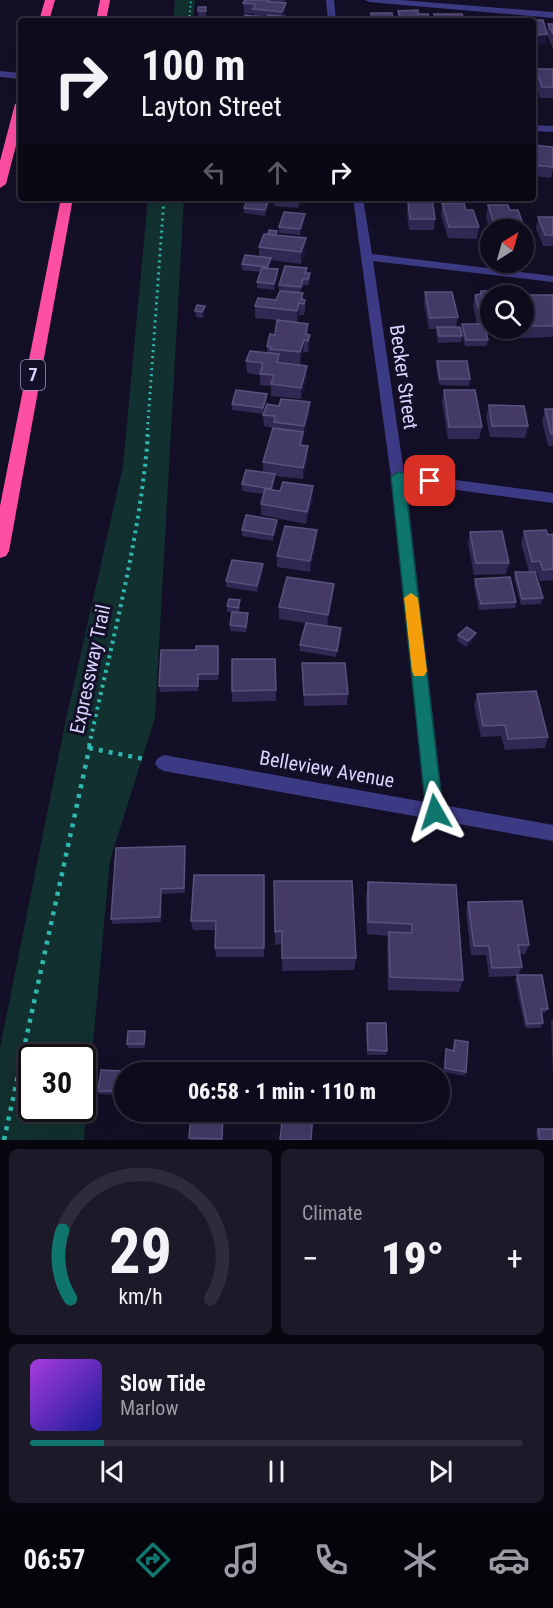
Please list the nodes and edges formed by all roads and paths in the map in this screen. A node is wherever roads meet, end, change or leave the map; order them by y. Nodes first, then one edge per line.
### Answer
1 (50, 0) edge
2 (105, 0) edge
3 (191, 0) edge
4 (330, 0) edge
5 (369, 0) edge
6 (553, 15) edge
7 (45, 18) edge
8 (102, 18) edge
9 (189, 18) edge
10 (332, 18) edge
11 (0, 74) edge
12 (18, 76) edge
13 (18, 115) edge
14 (536, 128) edge
15 (553, 129) edge
16 (0, 184) edge
17 (66, 201) edge
18 (164, 201) edge
19 (359, 201) edge
20 (368, 257) junction
21 (553, 279) edge
22 (398, 477) junction
23 (553, 498) edge
24 (0, 551) edge
25 (89, 748) junction
26 (164, 763) joint
27 (435, 812) junction
28 (553, 833) edge
29 (4, 1140) edge

1 - 7 highway
2 - 8 highway
3 - 9 path
4 - 10 street
5 - 6 street
11 - 12 street
13 - 16 highway
14 - 15 street
17 - 24 highway, 7
18 - 25 path, Expressway Trail
19 - 20 street, Becker Street
20 - 21 street
20 - 22 street, Becker Street
22 - 23 street
22 - 27 street, Becker Street
25 - 26 path
25 - 29 path, Expressway Trail
26 - 27 street, Belleview Avenue
27 - 28 street, Belleview Avenue

